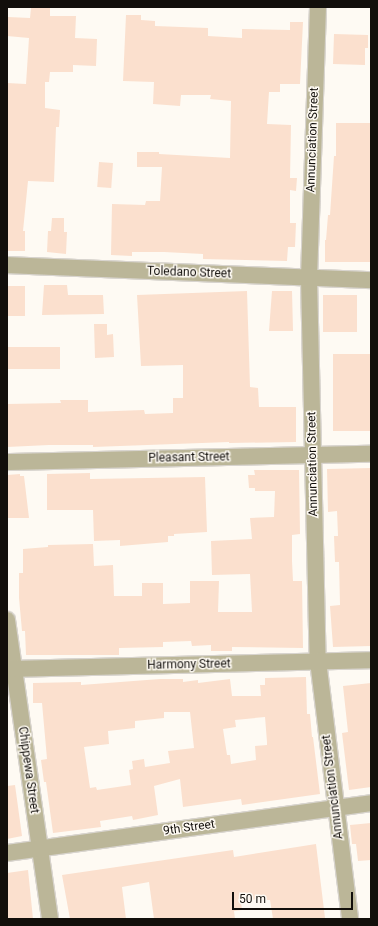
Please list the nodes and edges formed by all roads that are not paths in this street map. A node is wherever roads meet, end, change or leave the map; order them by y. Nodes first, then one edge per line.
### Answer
1 (318, 7) edge
2 (7, 265) edge
3 (309, 278) junction
4 (371, 280) edge
5 (371, 454) edge
6 (313, 455) junction
7 (7, 462) edge
8 (7, 620) edge
9 (371, 660) edge
10 (318, 661) junction
11 (11, 669) edge
12 (371, 803) edge
13 (336, 807) junction
14 (40, 849) junction
15 (7, 853) edge
16 (50, 919) edge
17 (350, 919) edge

1 - 3 street, Annunciation Street
2 - 3 street, Toledano Street
3 - 4 street, Toledano Street
3 - 6 street, Annunciation Street
5 - 6 street, Pleasant Street
6 - 7 street, Pleasant Street
6 - 10 street, Annunciation Street
8 - 11 street, Chippewa Street
9 - 10 street, Harmony Street
10 - 11 street, Harmony Street
10 - 13 street, Annunciation Street
11 - 14 street, Chippewa Street
12 - 13 street, 9th Street
13 - 14 street, 9th Street
13 - 17 street, Annunciation Street
14 - 15 street, 9th Street
14 - 16 street, Chippewa Street

